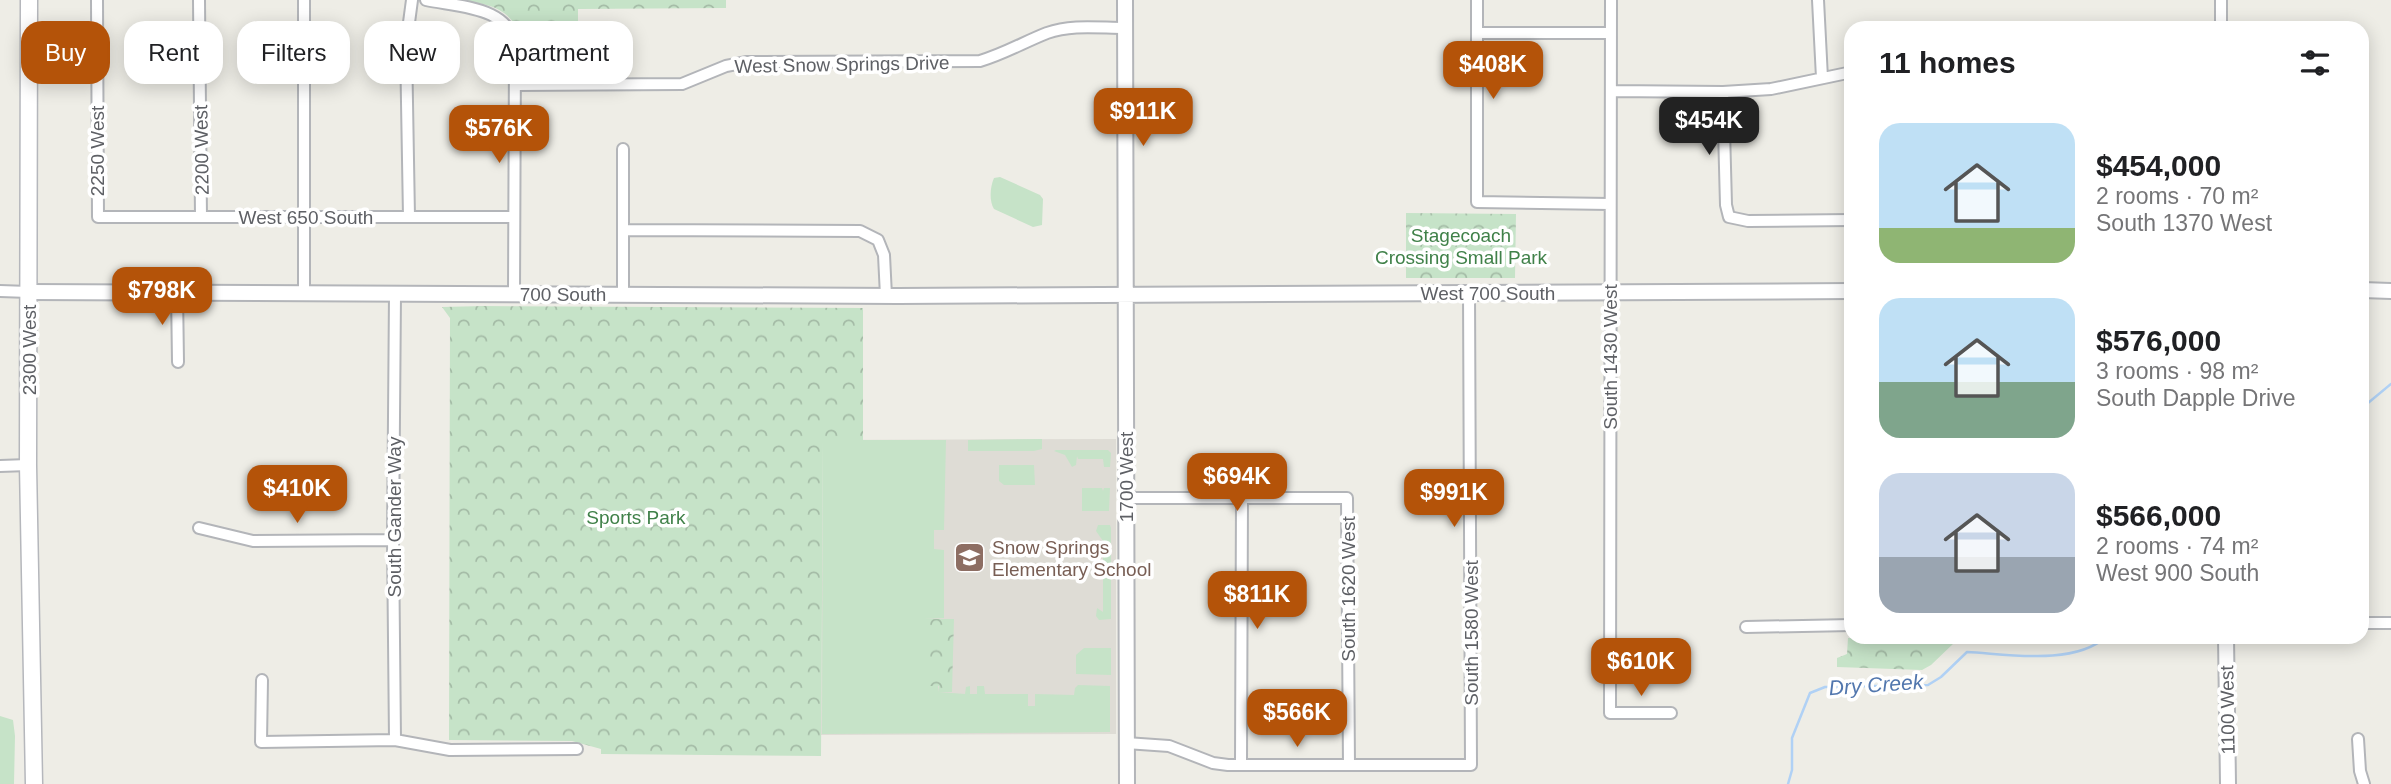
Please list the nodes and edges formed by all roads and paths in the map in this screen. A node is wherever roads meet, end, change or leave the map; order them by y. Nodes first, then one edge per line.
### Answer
1 (29, 0) edge
2 (97, 0) edge
3 (199, 0) edge
4 (304, 0) edge
5 (412, 0) edge
6 (426, 0) edge
7 (1125, 0) edge
8 (1477, 0) edge
9 (1611, 0) edge
10 (1818, 0) edge
11 (2221, 0) edge
12 (2221, 21) edge
13 (1125, 28) junction
14 (1477, 33) junction
15 (1611, 33) junction
16 (1844, 74) edge
17 (1822, 78) junction
18 (515, 85) junction
19 (1612, 91) junction
20 (1723, 92) junction
21 (623, 149) dead end
22 (1610, 204) junction
23 (98, 217) joint
24 (201, 217) junction
25 (304, 217) junction
26 (409, 217) junction
27 (514, 217) junction
28 (1844, 220) edge
29 (623, 230) junction
30 (2369, 290) edge
31 (0, 291) edge
32 (1844, 291) edge
33 (2391, 291) edge
34 (29, 292) junction
35 (177, 292) junction
36 (1469, 292) junction
37 (1610, 292) junction
38 (304, 293) junction
39 (395, 294) junction
40 (514, 294) junction
41 (623, 295) junction
42 (1125, 295) junction
43 (886, 296) junction
44 (178, 362) dead end
45 (28, 465) junction
46 (0, 466) edge
47 (1126, 498) junction
48 (1242, 498) junction
49 (199, 528) dead end
50 (393, 540) junction
51 (2369, 623) edge
52 (2391, 623) edge
53 (1844, 625) edge
54 (1746, 627) dead end
55 (2226, 644) edge
56 (262, 680) dead end
57 (1671, 713) dead end
58 (2358, 739) dead end
59 (395, 740) junction
60 (1126, 743) junction
61 (577, 749) dead end
62 (1241, 764) junction
63 (1349, 765) junction
64 (34, 784) edge
65 (1127, 784) edge
66 (2228, 784) edge
67 (2364, 784) edge

1 - 34 main road, 2300 West
2 - 23 street, 2250 West
3 - 24 street, 2200 West
4 - 25 street
5 - 26 street
6 - 18 street
7 - 13 street, 1700 West
8 - 14 street
9 - 15 street, South 1430 West
10 - 17 street
11 - 12 street
13 - 18 street, West Snow Springs Drive
13 - 42 street, 1700 West
14 - 15 street
14 - 22 street
15 - 19 street, South 1430 West
16 - 17 street
17 - 20 street
18 - 27 street
19 - 20 street
19 - 22 street, South 1430 West
20 - 28 street
21 - 29 street
22 - 37 street, South 1430 West
23 - 24 street, West 650 South
24 - 25 street, West 650 South
25 - 26 street, West 650 South
25 - 38 street
26 - 27 street, West 650 South
27 - 40 street
29 - 41 street
29 - 43 street
30 - 33 street
31 - 34 street, 700 South
32 - 37 street, West 700 South
34 - 35 street, 700 South
34 - 45 main road, 2300 West
35 - 38 street, 700 South
35 - 44 street
36 - 37 street, West 700 South
36 - 42 street, West 700 South
36 - 63 street, South 1580 West
37 - 57 street, South 1430 West
38 - 39 street, 700 South
39 - 40 street, 700 South
39 - 50 street, South Gander Way
40 - 41 street, 700 South
41 - 43 street, 700 South
42 - 43 street, 700 South
42 - 47 street, 1700 West
45 - 46 street
45 - 64 main road, 2300 West
47 - 48 street
47 - 60 street, 1700 West
48 - 62 street
48 - 63 street, South 1620 West
49 - 50 street
50 - 59 street, South Gander Way
51 - 52 street
53 - 54 street
55 - 66 street, 1100 West
56 - 59 street
58 - 67 street
59 - 61 street
60 - 62 street
60 - 65 street, 1700 West
62 - 63 street

